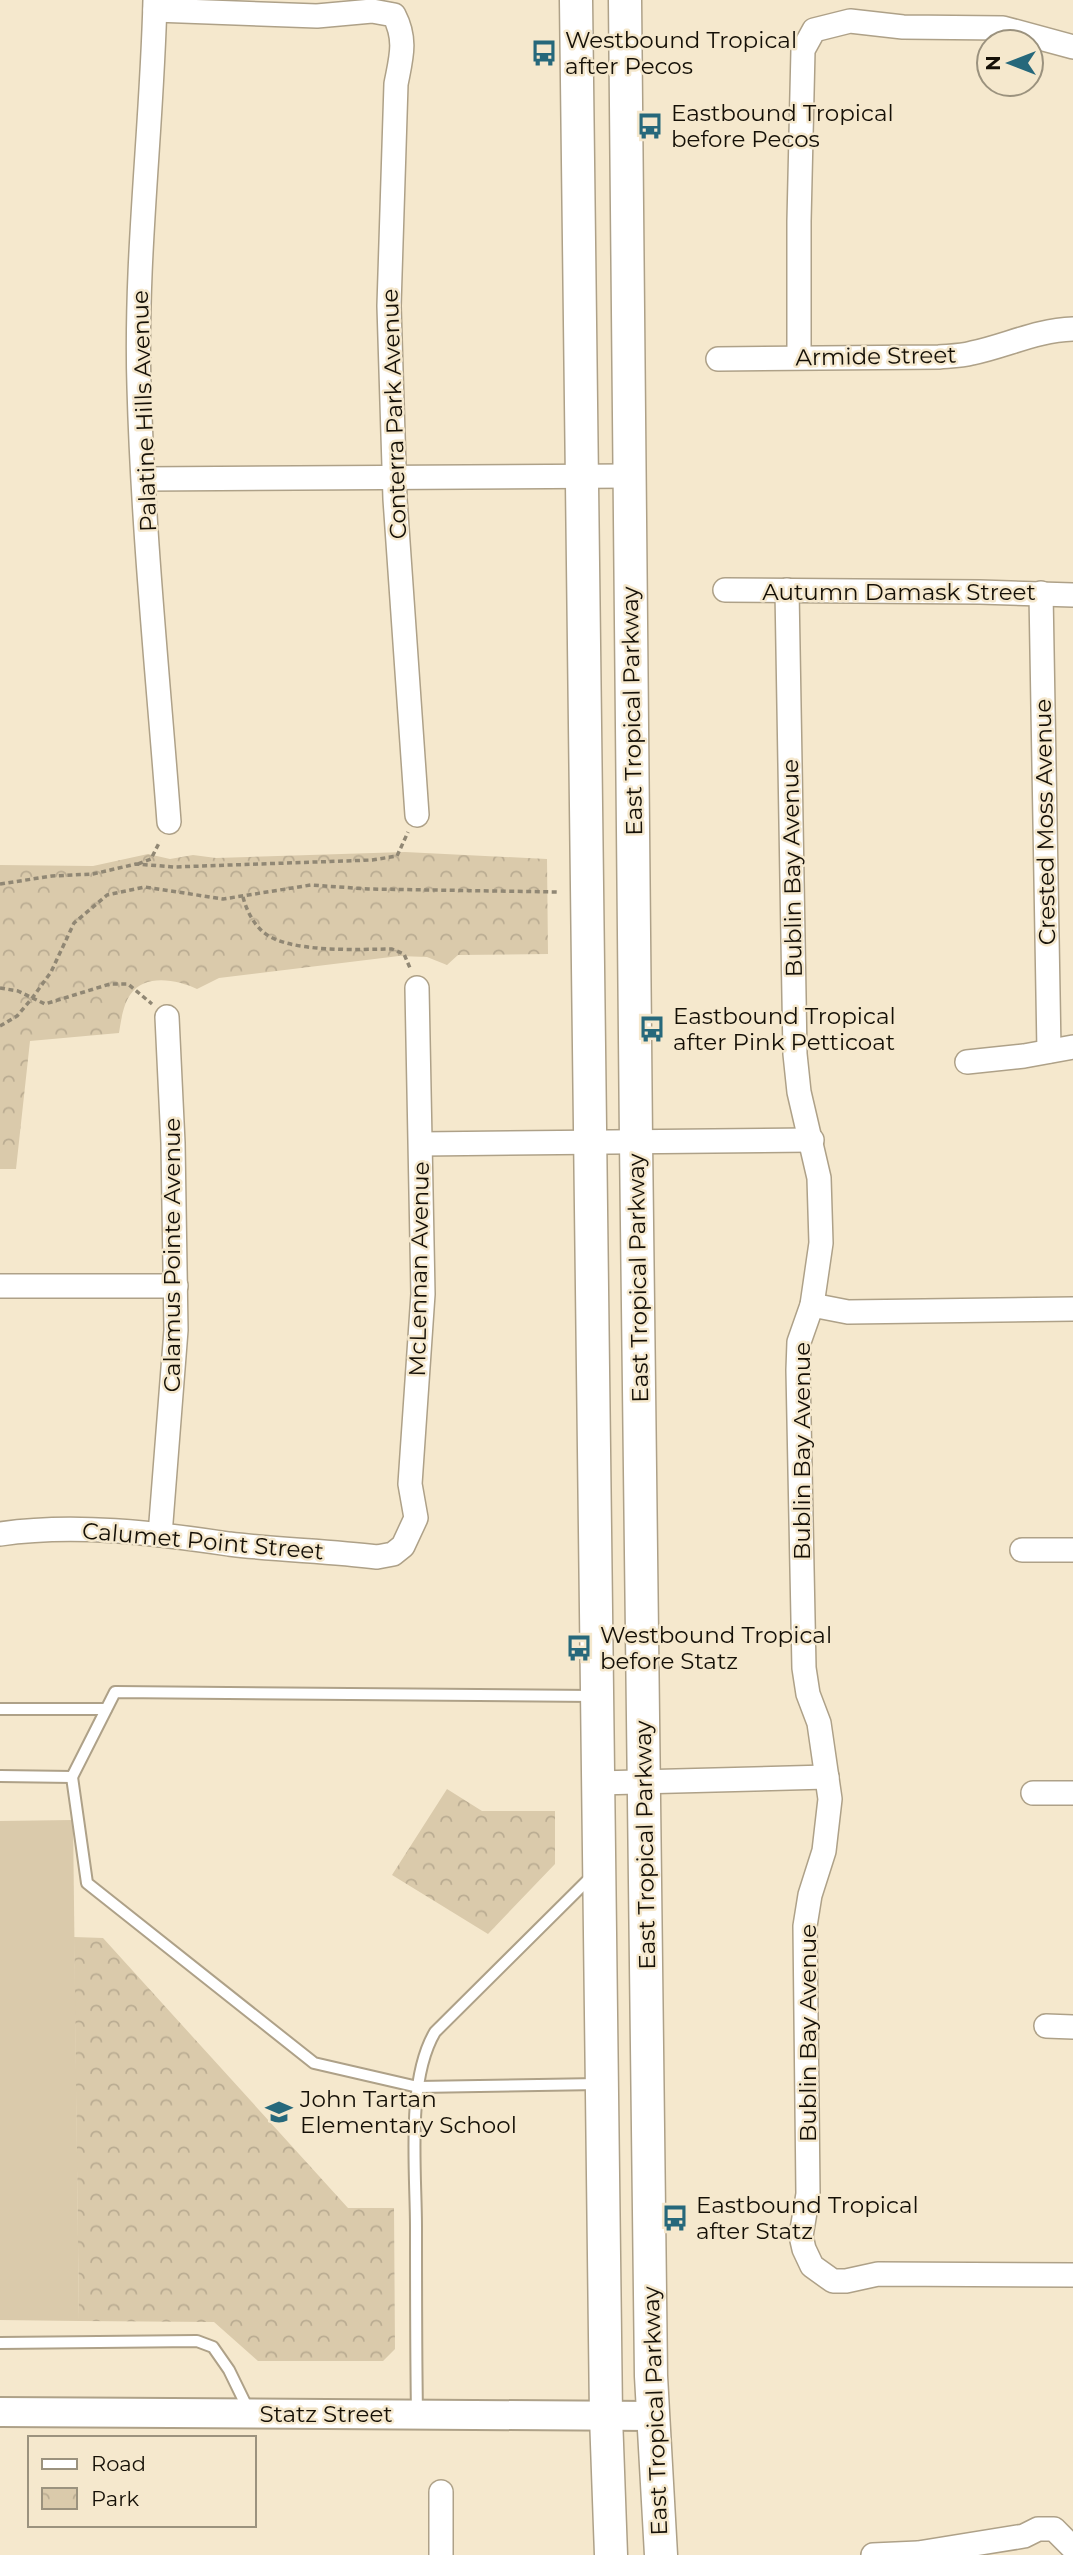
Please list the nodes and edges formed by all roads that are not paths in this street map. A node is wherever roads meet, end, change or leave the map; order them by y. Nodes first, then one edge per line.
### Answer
1 (576, 0) edge
2 (625, 0) edge
3 (155, 5) edge
4 (1073, 47) edge
5 (1073, 329) edge
6 (799, 357) junction
7 (718, 359) dead end
8 (629, 476) junction
9 (582, 477) junction
10 (394, 478) junction
11 (144, 479) junction
12 (725, 590) dead end
13 (787, 590) junction
14 (1041, 593) junction
15 (1073, 595) edge
16 (417, 815) road end
17 (169, 822) road end
18 (417, 988) road end
19 (167, 1017) road end
20 (1073, 1046) edge
21 (1049, 1051) junction
22 (967, 1062) dead end
23 (812, 1140) junction
24 (613, 1141) junction
25 (421, 1144) junction
26 (0, 1286) edge
27 (176, 1286) junction
28 (812, 1305) junction
29 (1073, 1309) edge
30 (0, 1534) edge
31 (160, 1535) junction
32 (403, 1546) joint
33 (1022, 1550) dead end
34 (1073, 1550) edge
35 (597, 1696) junction
36 (0, 1709) edge
37 (106, 1709) junction
38 (0, 1776) edge
39 (72, 1777) junction
40 (827, 1777) junction
41 (645, 1782) junction
42 (598, 1783) junction
43 (1033, 1793) dead end
44 (1073, 1793) edge
45 (599, 1869) junction
46 (1046, 2026) dead end
47 (1073, 2027) edge
48 (601, 2084) junction
49 (418, 2087) junction
50 (1073, 2275) edge
51 (0, 2343) edge
52 (0, 2412) edge
53 (250, 2414) junction
54 (417, 2415) junction
55 (606, 2416) junction
56 (652, 2416) junction
57 (441, 2493) dead end
58 (1069, 2544) edge
59 (441, 2555) edge
60 (611, 2555) edge
61 (661, 2555) edge
62 (873, 2555) edge

1 - 9 main road, East Tropical Parkway
2 - 8 main road, East Tropical Parkway
3 - 10 street, Conterra Park Avenue
3 - 11 street, Palatine Hills Avenue
4 - 6 street
5 - 6 street, Armide Street
6 - 7 street, Armide Street
8 - 9 street
8 - 24 main road, East Tropical Parkway
9 - 10 street
9 - 24 main road, East Tropical Parkway
10 - 11 street
10 - 16 street, Conterra Park Avenue
11 - 17 street, Palatine Hills Avenue
12 - 13 street, Autumn Damask Street
13 - 14 street, Autumn Damask Street
13 - 23 street, Bublin Bay Avenue
14 - 15 street, Autumn Damask Street
14 - 21 street, Crested Moss Avenue
18 - 25 street, McLennan Avenue
19 - 27 street, Calamus Pointe Avenue
20 - 21 street
21 - 22 street
23 - 24 street
23 - 28 street, Bublin Bay Avenue
24 - 25 street
24 - 35 main road, East Tropical Parkway
24 - 41 main road, East Tropical Parkway
25 - 32 street, McLennan Avenue
26 - 27 street
27 - 31 street, Calamus Pointe Avenue
28 - 29 street
28 - 40 street, Bublin Bay Avenue
30 - 31 street, Calumet Point Street
31 - 32 street, Calumet Point Street
33 - 34 street
35 - 37 lane
35 - 42 main road, East Tropical Parkway
36 - 37 lane
37 - 39 lane
38 - 39 lane
39 - 49 lane
40 - 41 street
40 - 50 street, Bublin Bay Avenue
41 - 42 street
41 - 56 main road, East Tropical Parkway
42 - 45 main road, East Tropical Parkway
43 - 44 street
45 - 48 main road, East Tropical Parkway
45 - 49 lane
46 - 47 street
48 - 49 lane
48 - 55 main road, East Tropical Parkway
49 - 54 lane
51 - 53 lane
52 - 53 street, Statz Street
53 - 54 street, Statz Street
54 - 55 street, Statz Street
55 - 56 street, Statz Street
55 - 60 main road, East Tropical Parkway
56 - 61 main road, East Tropical Parkway
57 - 59 street
58 - 62 street

